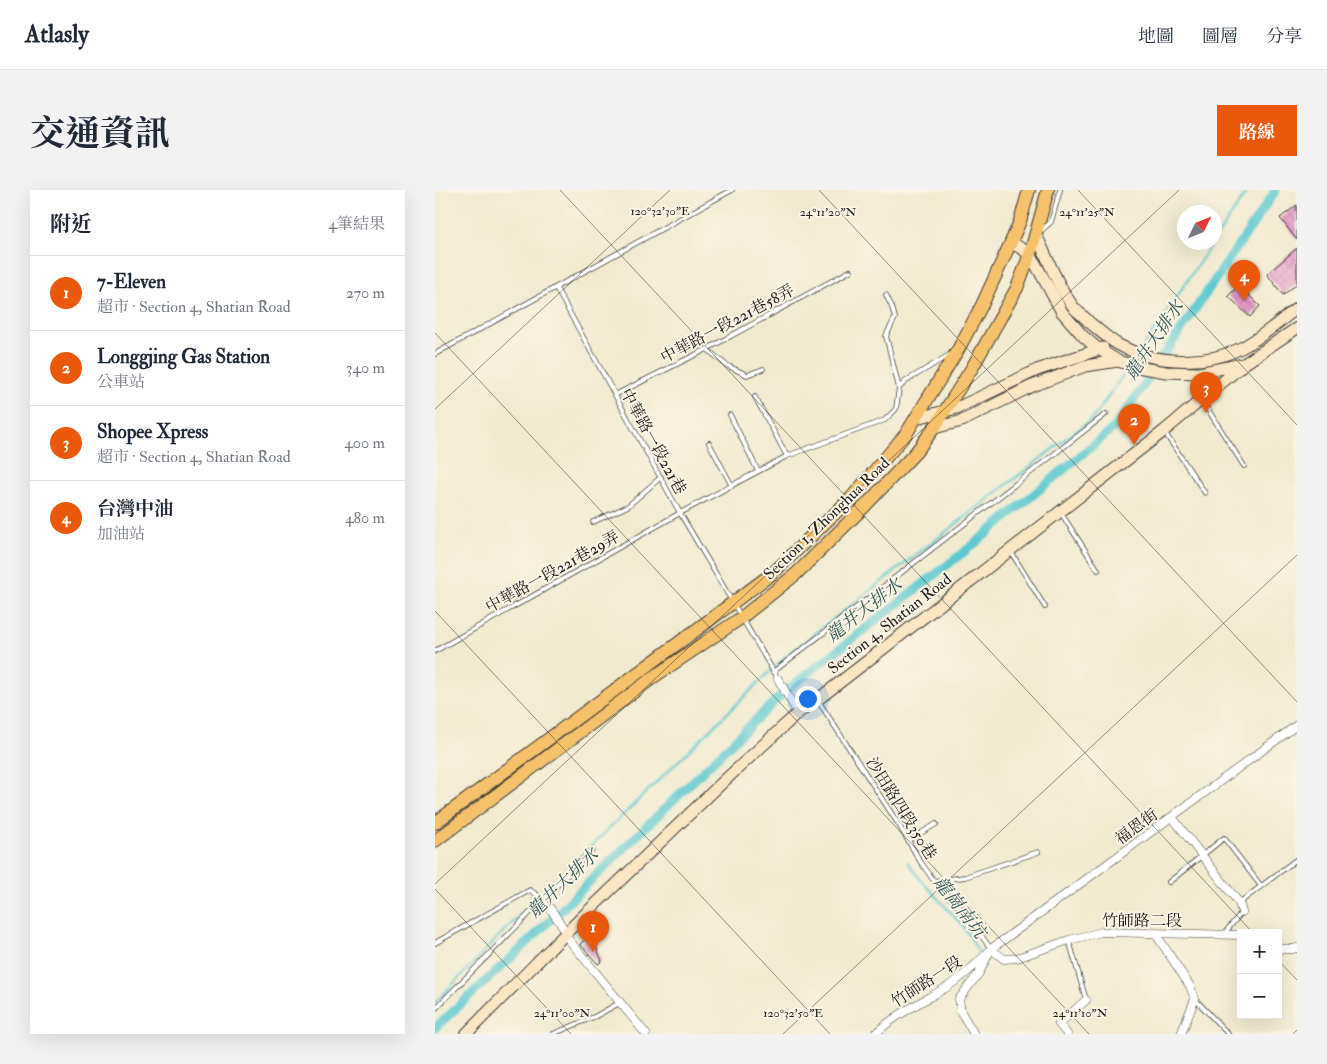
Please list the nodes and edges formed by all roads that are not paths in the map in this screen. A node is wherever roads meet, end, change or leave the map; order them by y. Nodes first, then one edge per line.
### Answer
1 (732, 190) edge
2 (1024, 190) edge
3 (1029, 190) edge
4 (1049, 190) edge
5 (1060, 190) edge
6 (1036, 234) junction
7 (1011, 242) junction
8 (1030, 254) junction
9 (850, 271) dead end
10 (556, 288) junction
11 (886, 295) dead end
12 (1297, 308) edge
13 (1297, 328) edge
14 (1119, 345) junction
15 (707, 348) junction
16 (959, 348) junction
17 (1097, 348) junction
18 (1241, 348) junction
19 (435, 354) edge
20 (1118, 361) junction
21 (1244, 364) junction
22 (763, 369) dead end
23 (899, 388) junction
24 (615, 395) junction
25 (755, 397) dead end
26 (1202, 400) junction
27 (945, 411) junction
28 (1106, 414) dead end
29 (730, 415) dead end
30 (917, 418) junction
31 (934, 428) junction
32 (1164, 431) junction
33 (709, 443) dead end
34 (787, 456) junction
35 (1244, 466) dead end
36 (758, 471) junction
37 (661, 477) junction
38 (731, 486) junction
39 (1205, 493) dead end
40 (1060, 512) junction
41 (680, 513) junction
42 (593, 522) dead end
43 (1010, 550) junction
44 (1098, 570) dead end
45 (733, 604) junction
46 (1045, 607) dead end
47 (741, 618) junction
48 (435, 651) edge
49 (775, 675) junction
50 (817, 700) junction
51 (798, 713) junction
52 (1296, 728) edge
53 (1172, 817) junction
54 (435, 823) edge
55 (936, 824) dead end
56 (435, 841) edge
57 (908, 841) junction
58 (592, 850) dead end
59 (1038, 852) dead end
60 (1202, 855) junction
61 (1297, 859) edge
62 (934, 880) junction
63 (1169, 882) dead end
64 (1261, 886) junction
65 (544, 900) junction
66 (1239, 903) junction
67 (550, 908) joint
68 (1243, 912) joint
69 (565, 932) junction
70 (1155, 934) junction
71 (1223, 935) junction
72 (1237, 935) edge
73 (1069, 940) junction
74 (435, 943) edge
75 (1297, 948) edge
76 (991, 949) junction
77 (1282, 949) edge
78 (1195, 999) junction
79 (1086, 1000) joint
80 (621, 1002) junction
81 (435, 1009) edge
82 (466, 1034) edge
83 (553, 1034) edge
84 (646, 1034) edge
85 (875, 1034) edge
86 (974, 1034) edge
87 (1067, 1034) edge
88 (1181, 1034) edge
89 (1227, 1034) edge

1 - 10 lane
2 - 7 lane
3 - 7 main road, Section 1, Zhonghua Road
4 - 6 main road, Section 1, Zhonghua Road
5 - 6 lane
6 - 8 main road, Section 1, Zhonghua Road
6 - 14 street
7 - 8 street
7 - 16 main road, Section 1, Zhonghua Road
8 - 17 street
8 - 27 main road, Section 1, Zhonghua Road
9 - 15 lane, 中華路一段221巷58弄
10 - 19 lane
10 - 24 lane, 中華路一段221巷
11 - 23 lane
12 - 18 street
13 - 21 street, Section 4, Shatian Road
14 - 17 street
14 - 18 street
15 - 22 lane
15 - 24 lane, 中華路一段221巷58弄
16 - 23 lane
16 - 30 main road, Section 1, Zhonghua Road
17 - 20 street
17 - 27 street
18 - 21 street
20 - 21 street
20 - 31 street
21 - 26 street, Section 4, Shatian Road
23 - 34 lane, 中華路一段221巷29弄
24 - 37 lane, 中華路一段221巷
25 - 34 lane
26 - 32 street, Section 4, Shatian Road
26 - 35 lane
27 - 30 street
27 - 31 main road, Section 1, Zhonghua Road
28 - 49 lane
29 - 36 lane
30 - 45 main road, Section 1, Zhonghua Road
31 - 47 main road, Section 1, Zhonghua Road
32 - 39 lane
32 - 40 street, Section 4, Shatian Road
33 - 38 lane
34 - 36 lane, 中華路一段221巷29弄
36 - 38 lane, 中華路一段221巷29弄
37 - 41 lane, 中華路一段221巷
37 - 42 lane
38 - 41 lane, 中華路一段221巷29弄
40 - 43 street, Section 4, Shatian Road
40 - 44 lane
41 - 45 lane, 中華路一段221巷
41 - 48 lane, 中華路一段221巷29弄
43 - 46 lane
43 - 50 street, Section 4, Shatian Road
45 - 47 lane, 中華路一段221巷
45 - 54 main road, Section 1, Zhonghua Road
47 - 49 lane, 中華路一段221巷
47 - 56 main road, Section 1, Zhonghua Road
49 - 51 street
50 - 51 street, Section 4, Shatian Road
50 - 57 lane, 沙田路四段350巷
51 - 69 street, Section 4, Shatian Road
52 - 53 street, 福恩街
53 - 60 street
53 - 76 street, 福恩街
55 - 57 lane
57 - 62 lane, 沙田路四段350巷
58 - 65 lane
59 - 62 lane
60 - 63 lane
60 - 64 lane
60 - 66 street
61 - 64 lane
62 - 76 lane, 沙田路四段350巷
64 - 66 lane
65 - 67 lane
65 - 74 lane
65 - 81 lane
66 - 68 street
67 - 69 street
68 - 71 lane
69 - 80 street
69 - 82 street, Section 4, Shatian Road
70 - 71 street, 竹師路二段
70 - 73 street, 竹師路二段
70 - 78 street
71 - 72 street, 竹師路二段
73 - 76 street, 竹師路二段
73 - 79 lane
75 - 77 street
76 - 85 street, 竹師路一段
76 - 86 street
78 - 88 street
78 - 89 lane
79 - 87 street
80 - 83 lane
80 - 84 street

